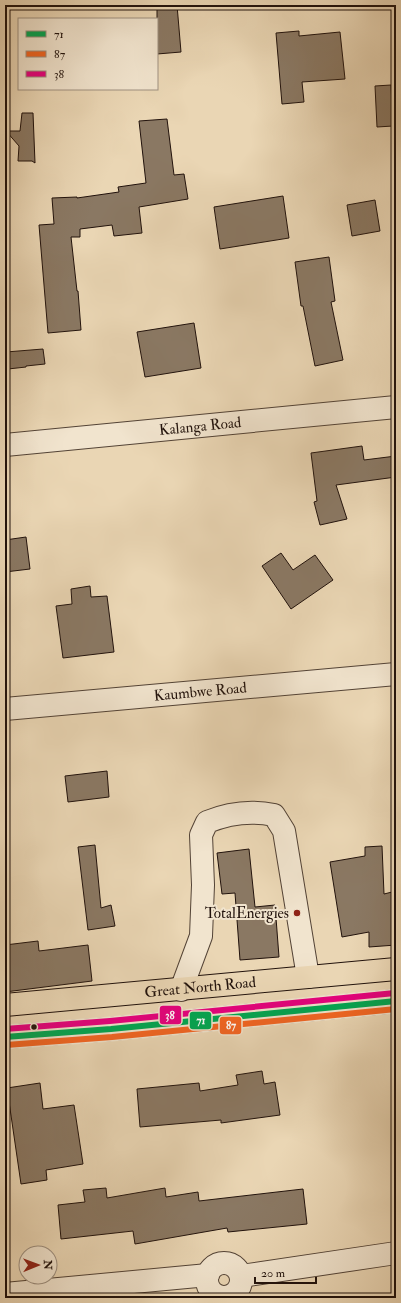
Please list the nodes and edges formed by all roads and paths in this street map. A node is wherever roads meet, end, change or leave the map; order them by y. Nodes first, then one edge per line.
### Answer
1 (396, 407) edge
2 (5, 445) edge
3 (396, 674) edge
4 (5, 709) edge
5 (396, 969) edge
6 (308, 977) junction
7 (181, 990) junction
8 (396, 1000) edge
9 (5, 1005) edge
10 (5, 1037) edge
11 (396, 1252) edge
12 (208, 1275) junction
13 (241, 1287) edge
14 (5, 1294) edge
15 (218, 1297) edge

1 - 2 street, Kalanga Road
3 - 4 street, Kaumbwe Road
5 - 6 main road, Great North Road
6 - 7 main road, Great North Road
6 - 7 street
7 - 9 main road, Great North Road
8 - 10 main road, Great North Road
11 - 13 street
12 - 13 street
12 - 14 street
12 - 15 street
13 - 15 street

